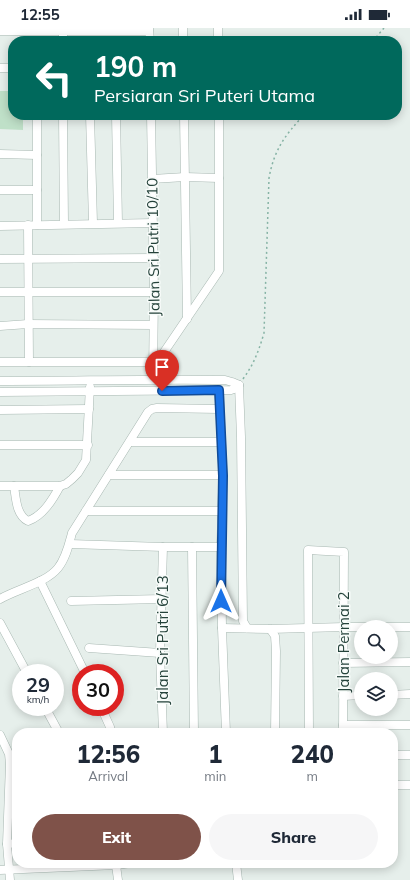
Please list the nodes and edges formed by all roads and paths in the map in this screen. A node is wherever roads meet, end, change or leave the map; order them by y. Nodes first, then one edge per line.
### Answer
1 (384, 28) edge
2 (63, 30) edge
3 (149, 30) edge
4 (0, 31) edge
5 (377, 36) edge
6 (37, 120) edge
7 (63, 120) edge
8 (90, 120) edge
9 (116, 120) edge
10 (151, 120) edge
11 (184, 120) edge
12 (219, 120) edge
13 (299, 120) edge
14 (0, 154) edge
15 (36, 155) junction
16 (185, 177) junction
17 (219, 178) junction
18 (152, 179) junction
19 (0, 190) edge
20 (37, 190) junction
21 (93, 223) junction
22 (118, 223) junction
23 (153, 223) junction
24 (64, 224) junction
25 (28, 225) junction
26 (0, 226) edge
27 (37, 226) junction
28 (154, 258) junction
29 (0, 259) edge
30 (28, 259) junction
31 (0, 292) edge
32 (28, 292) junction
33 (154, 292) junction
34 (186, 319) junction
35 (28, 324) junction
36 (153, 325) junction
37 (0, 326) edge
38 (0, 362) edge
39 (29, 362) junction
40 (154, 362) junction
41 (154, 379) junction
42 (0, 381) edge
43 (90, 381) junction
44 (239, 386) junction
45 (219, 390) junction
46 (90, 391) junction
47 (0, 392) edge
48 (88, 409) junction
49 (219, 409) junction
50 (0, 410) edge
51 (130, 442) junction
52 (220, 442) junction
53 (0, 445) edge
54 (88, 445) junction
55 (109, 475) junction
56 (223, 476) junction
57 (0, 486) edge
58 (14, 486) junction
59 (60, 486) junction
60 (86, 511) junction
61 (222, 511) junction
62 (70, 544) junction
63 (163, 547) junction
64 (192, 547) junction
65 (221, 547) junction
66 (40, 581) junction
67 (0, 599) edge
68 (162, 599) junction
69 (71, 601) dead end
70 (0, 623) edge
71 (344, 627) junction
72 (410, 627) edge
73 (222, 628) junction
74 (247, 628) junction
75 (309, 628) junction
76 (270, 629) junction
77 (89, 648) dead end
78 (160, 653) junction
79 (410, 662) edge
80 (343, 663) junction
81 (22, 664) edge
82 (81, 664) edge
83 (410, 694) edge
84 (354, 695) edge
85 (398, 695) edge
86 (343, 696) junction
87 (50, 716) edge
88 (105, 716) edge
89 (410, 725) edge
90 (56, 728) edge
91 (110, 728) edge
92 (163, 728) edge
93 (194, 728) edge
94 (226, 728) edge
95 (275, 728) edge
96 (309, 728) edge
97 (343, 728) edge
98 (360, 728) edge
99 (0, 735) edge
100 (398, 755) edge
101 (410, 755) edge
102 (398, 785) edge
103 (410, 785) edge
104 (7, 844) junction
105 (12, 844) edge
106 (52, 868) edge
107 (116, 868) edge
108 (237, 868) edge
109 (0, 870) edge
110 (10, 870) junction
111 (10, 880) edge
112 (118, 880) edge
113 (238, 880) edge

1 - 5 path
2 - 3 street
2 - 4 street
6 - 15 street
7 - 24 street
8 - 21 street
9 - 22 street
10 - 18 street, Jalan Sri Putri 10/10
11 - 16 street
12 - 17 street
13 - 44 path
14 - 15 street
15 - 20 street
16 - 17 street
16 - 18 street
16 - 34 street
17 - 34 street
18 - 23 street, Jalan Sri Putri 10/10
19 - 20 street
20 - 27 street
21 - 22 street
21 - 24 street
22 - 23 street
23 - 28 street, Jalan Sri Putri 10/10
24 - 27 street
25 - 26 street
25 - 27 street
25 - 30 street
28 - 30 street
28 - 33 street, Jalan Sri Putri 10/10
29 - 30 street
30 - 32 street
31 - 32 street
32 - 33 street
32 - 35 street
33 - 36 street, Jalan Sri Putri 10/10
34 - 40 street
35 - 36 street
35 - 37 street
35 - 39 street
36 - 40 street, Jalan Sri Putri 10/10
38 - 39 street
39 - 40 street
40 - 41 street, Jalan Sri Putri 10/10
41 - 43 street
41 - 44 street
42 - 43 street
43 - 46 street
44 - 45 street
44 - 74 street
45 - 46 street
45 - 49 street
46 - 47 street
46 - 48 street
48 - 50 street
48 - 54 street
49 - 51 street
49 - 52 street
51 - 52 street
51 - 55 street
52 - 56 street
53 - 54 street
54 - 59 street
55 - 56 street
55 - 60 street
56 - 61 street
57 - 58 street
58 - 59 street
58 - 59 street
60 - 61 street
60 - 62 street
61 - 65 street
62 - 63 street
62 - 66 street
63 - 64 street
63 - 68 street, Jalan Sri Putri 6/13
64 - 65 street
64 - 93 street
65 - 73 street
66 - 67 street
66 - 82 street
68 - 69 street
68 - 78 street, Jalan Sri Putri 6/13
70 - 81 street
71 - 72 street
71 - 75 street
71 - 75 street, Jalan Permai 2
71 - 80 street, Jalan Permai 2
73 - 74 street
73 - 94 street
74 - 76 street
75 - 76 street
75 - 96 street
76 - 95 street
77 - 78 street
78 - 92 street, Jalan Sri Putri 6/13
79 - 80 street
80 - 86 street, Jalan Permai 2
83 - 85 street
84 - 86 street
86 - 97 street, Jalan Permai 2
87 - 90 street
88 - 91 street
89 - 98 street
99 - 104 street
100 - 101 street
102 - 103 street
104 - 105 street
104 - 110 street
106 - 110 street
107 - 112 street
108 - 113 street
109 - 110 street
110 - 111 street

